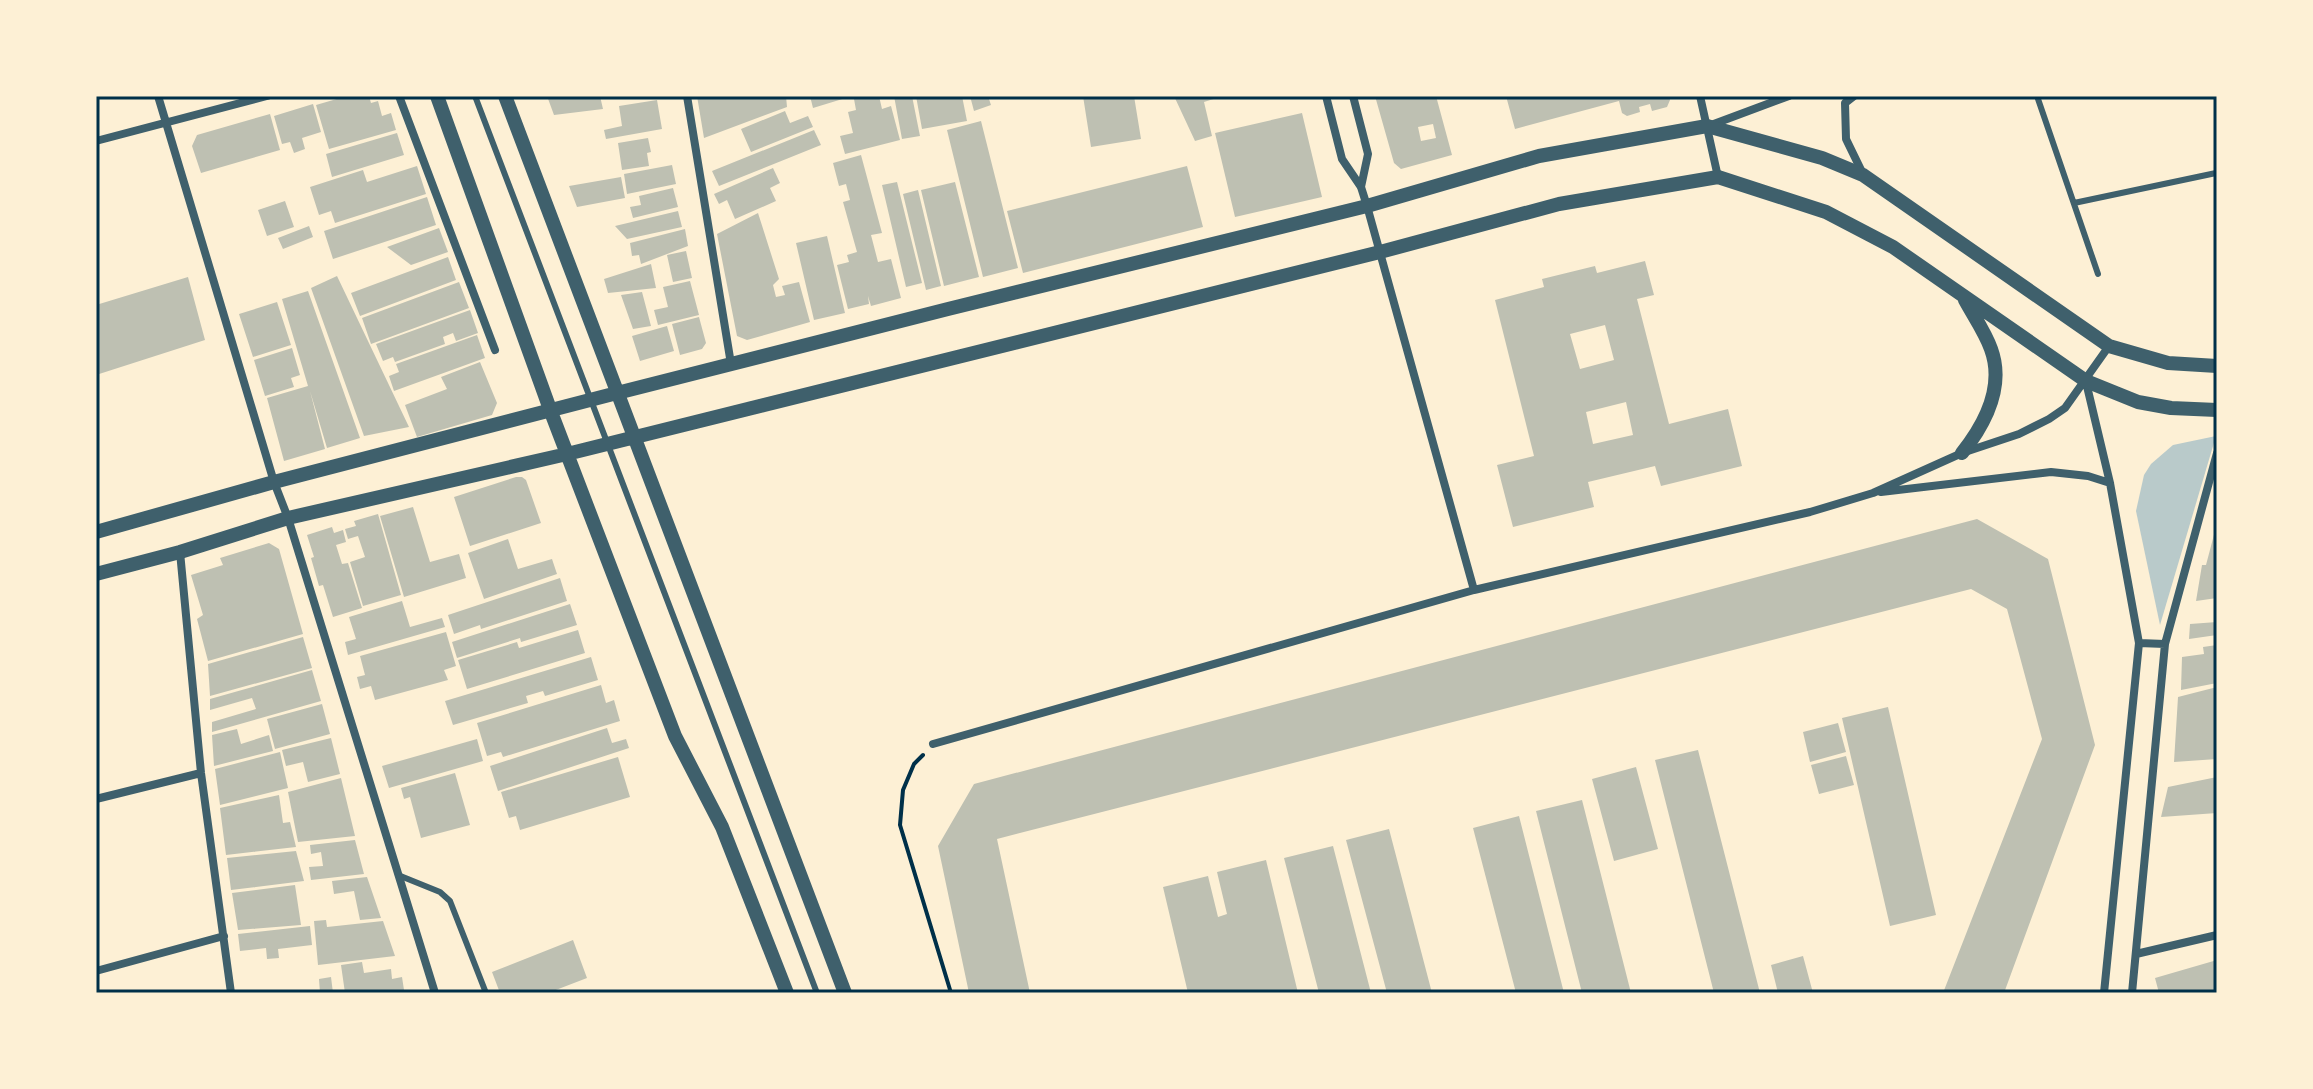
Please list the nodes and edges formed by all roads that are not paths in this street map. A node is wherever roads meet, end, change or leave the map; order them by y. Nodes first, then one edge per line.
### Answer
1 (158, 96) edge
2 (267, 96) edge
3 (399, 96) edge
4 (437, 96) edge
5 (475, 96) edge
6 (505, 96) edge
7 (687, 96) edge
8 (1326, 96) edge
9 (1353, 96) edge
10 (1700, 96) edge
11 (1789, 96) edge
12 (1854, 96) edge
13 (2037, 96) edge
14 (166, 124) junction
15 (1707, 126) junction
16 (96, 141) edge
17 (2216, 173) edge
18 (1863, 175) junction
19 (1718, 177) junction
20 (1361, 187) junction
21 (2074, 203) junction
22 (1367, 206) junction
23 (1380, 252) junction
24 (2098, 274) dead end
25 (1963, 296) junction
26 (2109, 346) junction
27 (495, 350) dead end
28 (731, 364) junction
29 (2217, 366) edge
30 (2086, 381) junction
31 (617, 393) junction
32 (590, 401) junction
33 (2217, 410) edge
34 (551, 412) junction
35 (634, 436) junction
36 (606, 444) junction
37 (1962, 453) junction
38 (2217, 453) edge
39 (567, 454) junction
40 (274, 482) junction
41 (2110, 483) junction
42 (1873, 493) junction
43 (288, 518) junction
44 (96, 532) edge
45 (180, 552) junction
46 (96, 574) edge
47 (1474, 590) junction
48 (2139, 643) junction
49 (2165, 644) junction
50 (933, 744) road end
51 (201, 773) junction
52 (96, 799) edge
53 (398, 875) junction
54 (2217, 935) edge
55 (224, 936) junction
56 (2136, 954) junction
57 (96, 971) edge
58 (231, 993) edge
59 (435, 993) edge
60 (486, 993) edge
61 (787, 993) edge
62 (817, 993) edge
63 (845, 993) edge
64 (2104, 993) edge
65 (2132, 993) edge

1 - 14 street
2 - 14 street
3 - 27 street
4 - 34 street
5 - 32 lane
6 - 31 street
7 - 28 street
8 - 20 street
9 - 20 street
10 - 15 street
11 - 15 street
12 - 18 street
13 - 21 lane
14 - 16 street
14 - 40 street
15 - 18 street
15 - 19 street
15 - 22 street
17 - 21 lane
18 - 26 street
19 - 23 street
19 - 25 street
20 - 22 street
21 - 24 lane
22 - 23 street
22 - 28 street
23 - 35 street
23 - 47 street
25 - 30 street
25 - 37 street
26 - 29 street
26 - 30 street
28 - 31 street
30 - 33 street
30 - 37 street
30 - 41 street
31 - 32 street
31 - 35 street
32 - 34 street
32 - 36 lane
34 - 39 street
34 - 40 street
35 - 36 street
35 - 63 street
36 - 39 street
36 - 62 lane
37 - 42 street
38 - 49 street
39 - 43 street
39 - 61 street
40 - 43 street
40 - 44 street
41 - 42 street
41 - 48 street
42 - 47 street
43 - 45 street
43 - 53 street
45 - 46 street
45 - 51 street
47 - 50 street
48 - 49 street
48 - 64 street
49 - 56 street
51 - 52 street
51 - 55 street
53 - 59 street
53 - 60 lane
54 - 56 street
55 - 57 street
55 - 58 street
56 - 65 street

